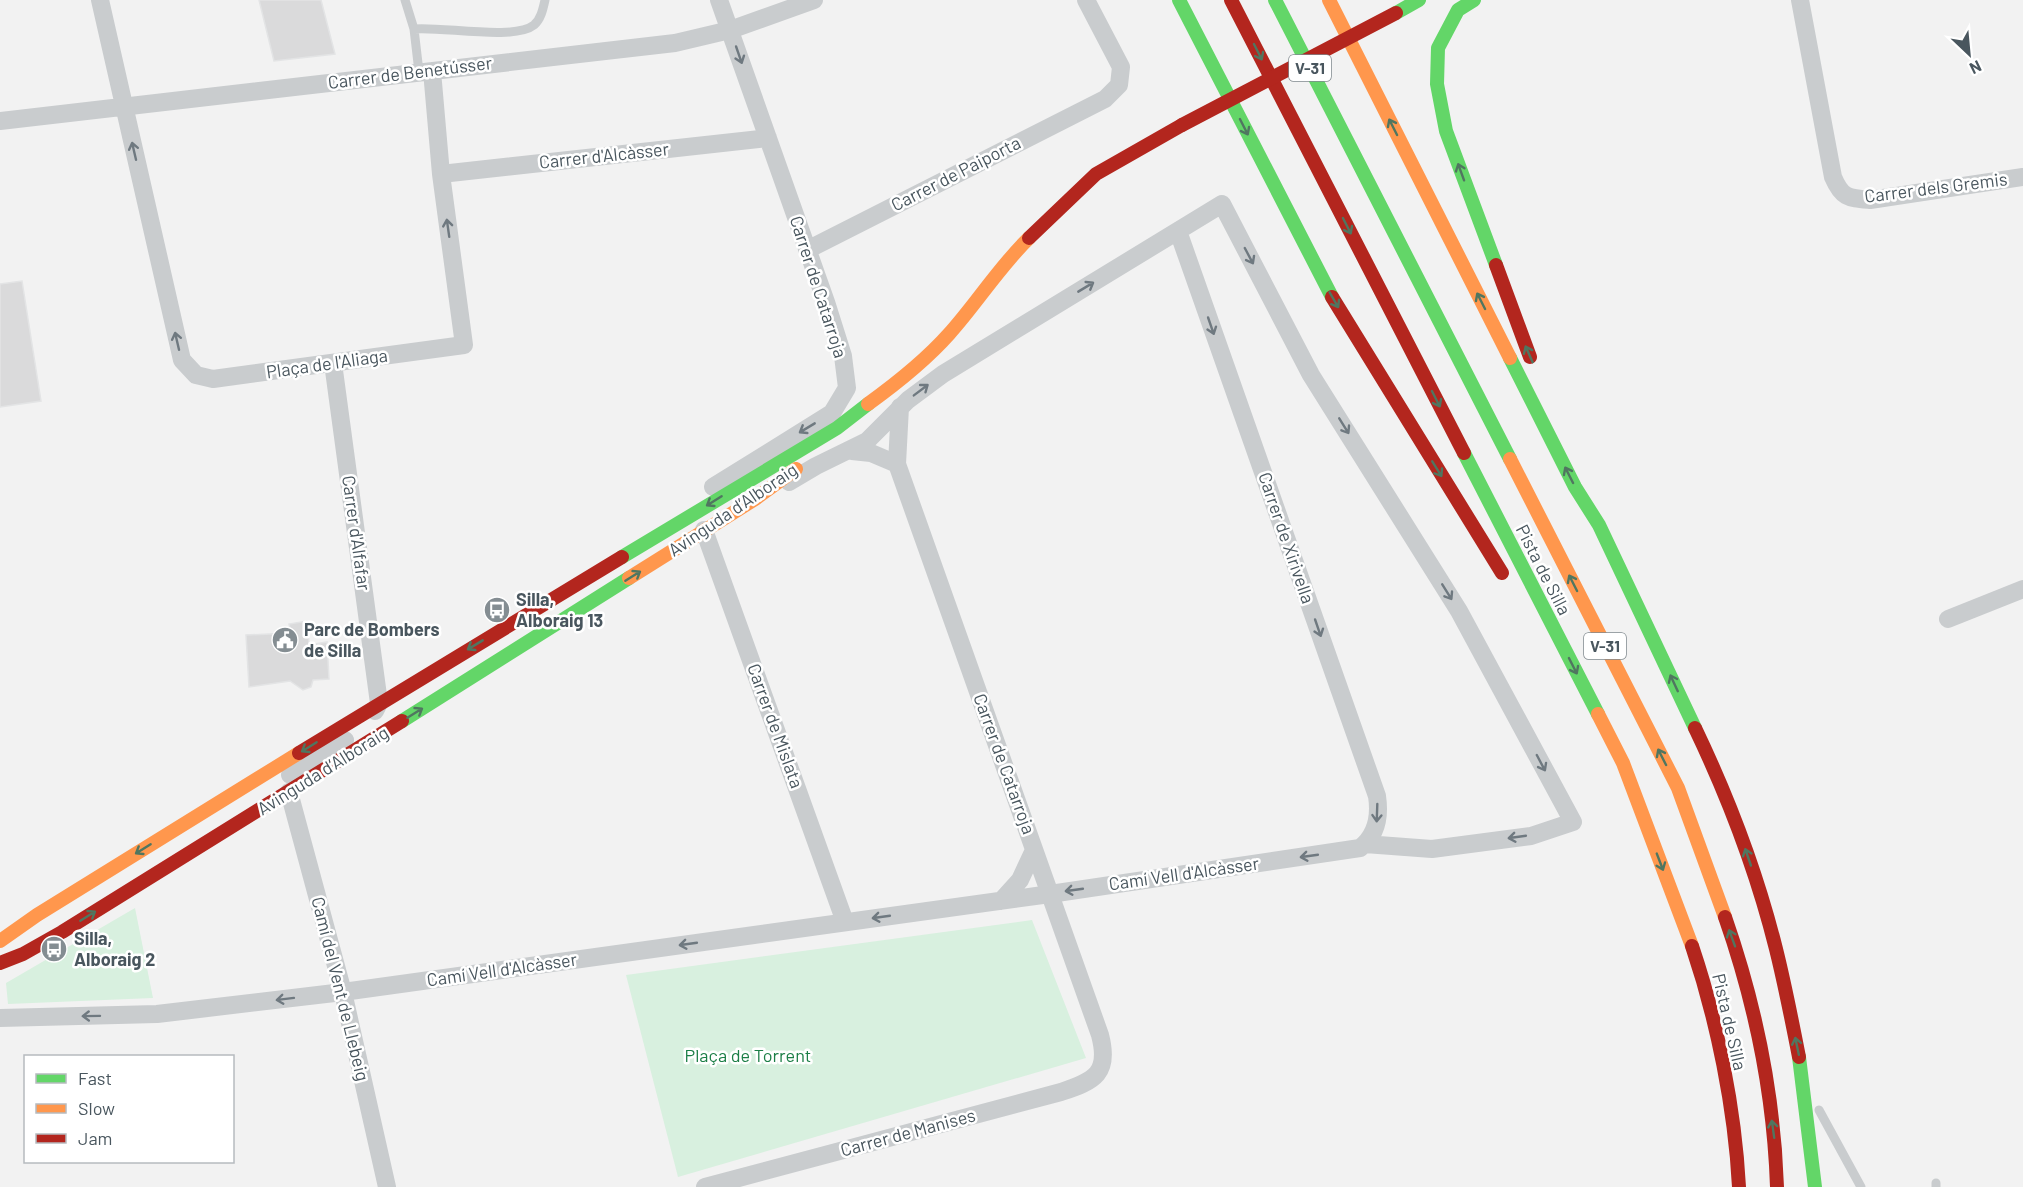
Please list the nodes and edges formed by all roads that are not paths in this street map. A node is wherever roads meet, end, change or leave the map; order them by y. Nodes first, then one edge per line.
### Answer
1 (99, 0) edge
2 (405, 0) edge
3 (545, 0) edge
4 (719, 0) edge
5 (813, 0) edge
6 (1086, 0) edge
7 (1179, 0) edge
8 (1231, 0) edge
9 (1275, 0) edge
10 (1329, 0) edge
11 (1419, 0) edge
12 (1474, 0) edge
13 (1800, 0) edge
14 (414, 29) junction
15 (730, 30) junction
16 (426, 72) junction
17 (123, 106) junction
18 (0, 121) edge
19 (768, 138) junction
20 (441, 174) junction
21 (2023, 177) edge
22 (1178, 231) junction
23 (807, 250) junction
24 (333, 363) junction
25 (1535, 368) dead end
26 (900, 407) junction
27 (837, 428) junction
28 (1568, 441) dead end
29 (852, 451) junction
30 (897, 464) junction
31 (733, 513) junction
32 (1599, 525) junction
33 (704, 530) junction
34 (603, 568) junction
35 (1509, 585) dead end
36 (2023, 589) edge
37 (1948, 619) dead end
38 (380, 703) junction
39 (1616, 783) dead end
40 (289, 792) junction
41 (1640, 808) junction
42 (231, 828) junction
43 (1365, 844) junction
44 (1034, 850) junction
45 (1050, 894) junction
46 (1001, 901) junction
47 (845, 922) junction
48 (0, 941) edge
49 (0, 963) edge
50 (343, 992) junction
51 (0, 1018) edge
52 (1103, 1065) joint
53 (1803, 1075) junction
54 (387, 1187) edge
55 (705, 1187) edge
56 (1739, 1187) edge
57 (1777, 1187) edge
58 (1815, 1187) edge
59 (1861, 1187) edge

1 - 17 street, Plaça de l'Aliaga
2 - 14 lane
3 - 14 lane
4 - 15 street, Carrer de Catarroja
5 - 15 street, Carrer de Benetússer
6 - 23 street, Carrer de Paiporta
7 -> 35 main road
8 -> 41 main road, Pista de Silla / V-31
57 -> 9 main road, Pista de Silla / V-31
32 -> 10 main road
11 - 27 main road, bridge
25 -> 12 main road
13 - 21 street, Carrer dels Gremis
14 - 16 lane
15 - 16 street, Carrer de Benetússer
15 -> 19 street, Carrer de Catarroja
16 - 17 street, Carrer de Benetússer
16 - 20 street, Plaça de l'Aliaga
17 - 18 street, Carrer de Benetússer
24 -> 17 street, Plaça de l'Aliaga
19 - 20 street, Carrer d'Alcàsser
19 - 23 street, Carrer de Catarroja
24 -> 20 street, Plaça de l'Aliaga
26 -> 22 street
22 -> 43 street, Carrer de Xirivella
22 -> 43 street
23 -> 34 street, Carrer de Catarroja
24 - 38 street, Carrer d'Alfafar
26 - 29 street
26 - 30 street, Carrer de Catarroja
27 - 31 main road, Avinguda d’Alboraig
27 -> 34 main road, Avinguda d’Alboraig
28 - 32 main road
29 - 30 street
29 - 31 street
30 - 44 street, Carrer de Catarroja
31 - 33 main road, Avinguda d’Alboraig
53 -> 32 main road
40 -> 33 main road, Avinguda d’Alboraig
33 - 47 street, Carrer de Mislata
34 -> 38 main road, Avinguda d’Alboraig
36 - 37 street
38 - 42 street, Avinguda d’Alboraig
38 -> 48 main road, Avinguda d’Alboraig
39 - 41 main road
40 - 42 main road, Avinguda d’Alboraig
40 - 50 street, Camí del Vent de Llebeig
41 -> 56 main road, Pista de Silla / V-31
49 -> 42 main road, Avinguda d’Alboraig
43 -> 45 street, Camí Vell d'Alcàsser
44 - 45 street, Carrer de Catarroja
44 - 46 street
45 - 46 street, Camí Vell d'Alcàsser
45 - 52 street, Carrer de Catarroja
46 -> 47 street, Camí Vell d'Alcàsser
47 -> 50 street, Camí Vell d'Alcàsser
50 -> 51 street, Camí Vell d'Alcàsser
50 - 54 street, Camí del Vent de Llebeig
52 - 55 street, Carrer de Manises
53 - 58 main road
53 - 59 lane

